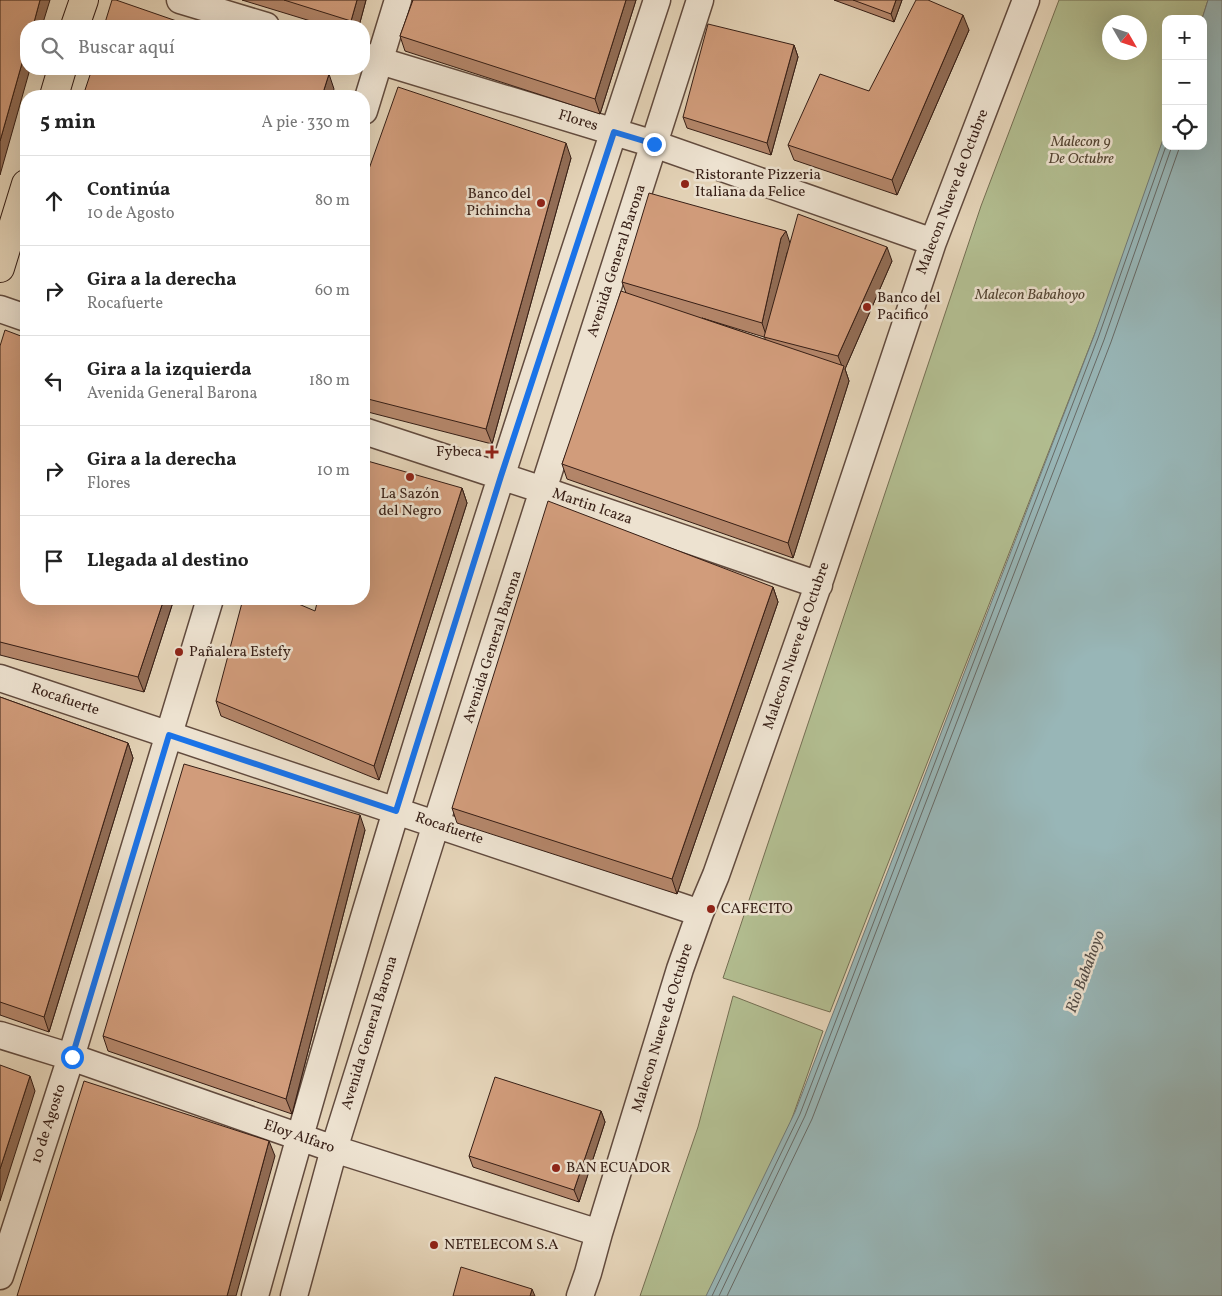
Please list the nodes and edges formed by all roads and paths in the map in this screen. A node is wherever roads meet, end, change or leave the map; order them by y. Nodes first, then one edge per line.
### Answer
1 (84, 0) edge
2 (180, 0) edge
3 (398, 0) edge
4 (656, 0) edge
5 (700, 0) edge
6 (1026, 0) edge
7 (77, 20) edge
8 (246, 20) edge
9 (372, 58) edge
10 (370, 71) edge
11 (60, 75) edge
12 (369, 75) edge
13 (56, 90) edge
14 (367, 90) edge
15 (614, 132) junction
16 (654, 144) junction
17 (20, 203) edge
18 (933, 242) junction
19 (0, 268) edge
20 (0, 309) edge
21 (20, 316) edge
22 (370, 432) edge
23 (501, 476) junction
24 (543, 490) junction
25 (819, 585) junction
26 (208, 605) edge
27 (0, 678) edge
28 (169, 735) junction
29 (396, 811) junction
30 (436, 824) junction
31 (700, 913) junction
32 (0, 1035) edge
33 (72, 1057) junction
34 (299, 1137) junction
35 (334, 1150) junction
36 (599, 1233) junction
37 (0, 1276) edge
38 (255, 1296) edge
39 (294, 1296) edge
40 (580, 1296) edge

1 - 7 main road
2 - 8 street
3 - 9 street
4 - 15 street
5 - 16 street, Avenida General Barona
6 - 18 street, Malecon Nueve de Octubre
9 - 10 street
9 - 15 street, Flores
11 - 13 main road
12 - 14 street
15 - 16 street, Flores
15 - 23 street
16 - 18 street, Flores
16 - 24 street, Avenida General Barona
17 - 19 main road
18 - 25 street, Malecon Nueve de Octubre
20 - 21 street
22 - 23 street, Martin Icaza
23 - 24 street, Martin Icaza
23 - 29 street
24 - 25 street, Martin Icaza
24 - 30 street, Avenida General Barona
25 - 31 street, Malecon Nueve de Octubre
26 - 28 street, 10 de Agosto
27 - 28 street, Rocafuerte
28 - 29 street, Rocafuerte
28 - 33 street, 10 de Agosto
29 - 30 street, Rocafuerte
29 - 34 street
30 - 31 street, Rocafuerte
30 - 35 street, Avenida General Barona
31 - 36 street, Malecon Nueve de Octubre
32 - 33 street, Eloy Alfaro
33 - 34 street, Eloy Alfaro
33 - 37 street, 10 de Agosto
34 - 35 street, Eloy Alfaro
34 - 38 street
35 - 36 street, Eloy Alfaro
35 - 39 street, Avenida General Barona
36 - 40 street, Malecon Nueve de Octubre

